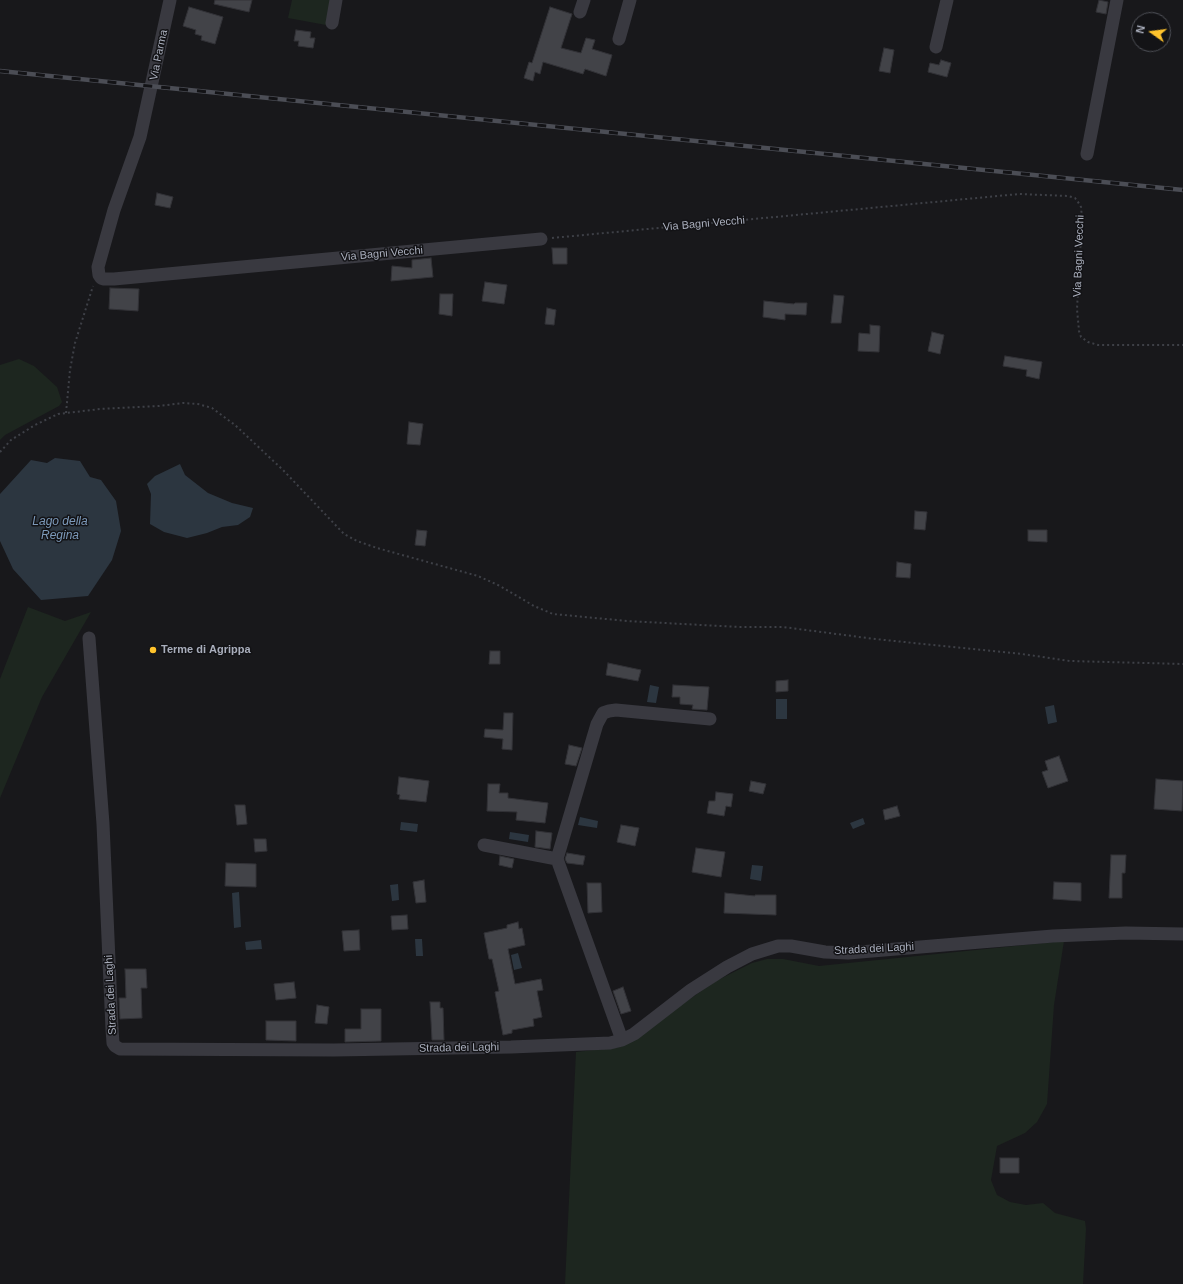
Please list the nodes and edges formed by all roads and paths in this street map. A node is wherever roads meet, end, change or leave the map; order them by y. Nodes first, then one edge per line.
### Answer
1 (170, 0) edge
2 (336, 0) edge
3 (630, 0) edge
4 (947, 0) edge
5 (1117, 0) edge
6 (332, 23) dead end
7 (619, 39) dead end
8 (936, 47) dead end
9 (1087, 154) dead end
10 (541, 239) joint
11 (98, 267) junction
12 (1183, 345) edge
13 (66, 413) junction
14 (0, 452) edge
15 (89, 638) dead end
16 (1183, 664) edge
17 (710, 719) dead end
18 (484, 845) dead end
19 (557, 859) junction
20 (1183, 934) edge
21 (622, 1040) junction

1 - 11 street, Via Parma
2 - 6 street
3 - 7 street
4 - 8 street
5 - 9 street
10 - 11 street, Via Bagni Vecchi
10 - 12 path, Via Bagni Vecchi
11 - 13 path
13 - 14 path
13 - 16 path
15 - 21 street, Strada dei Laghi
17 - 19 street
18 - 19 street
19 - 21 street
20 - 21 street, Strada dei Laghi

